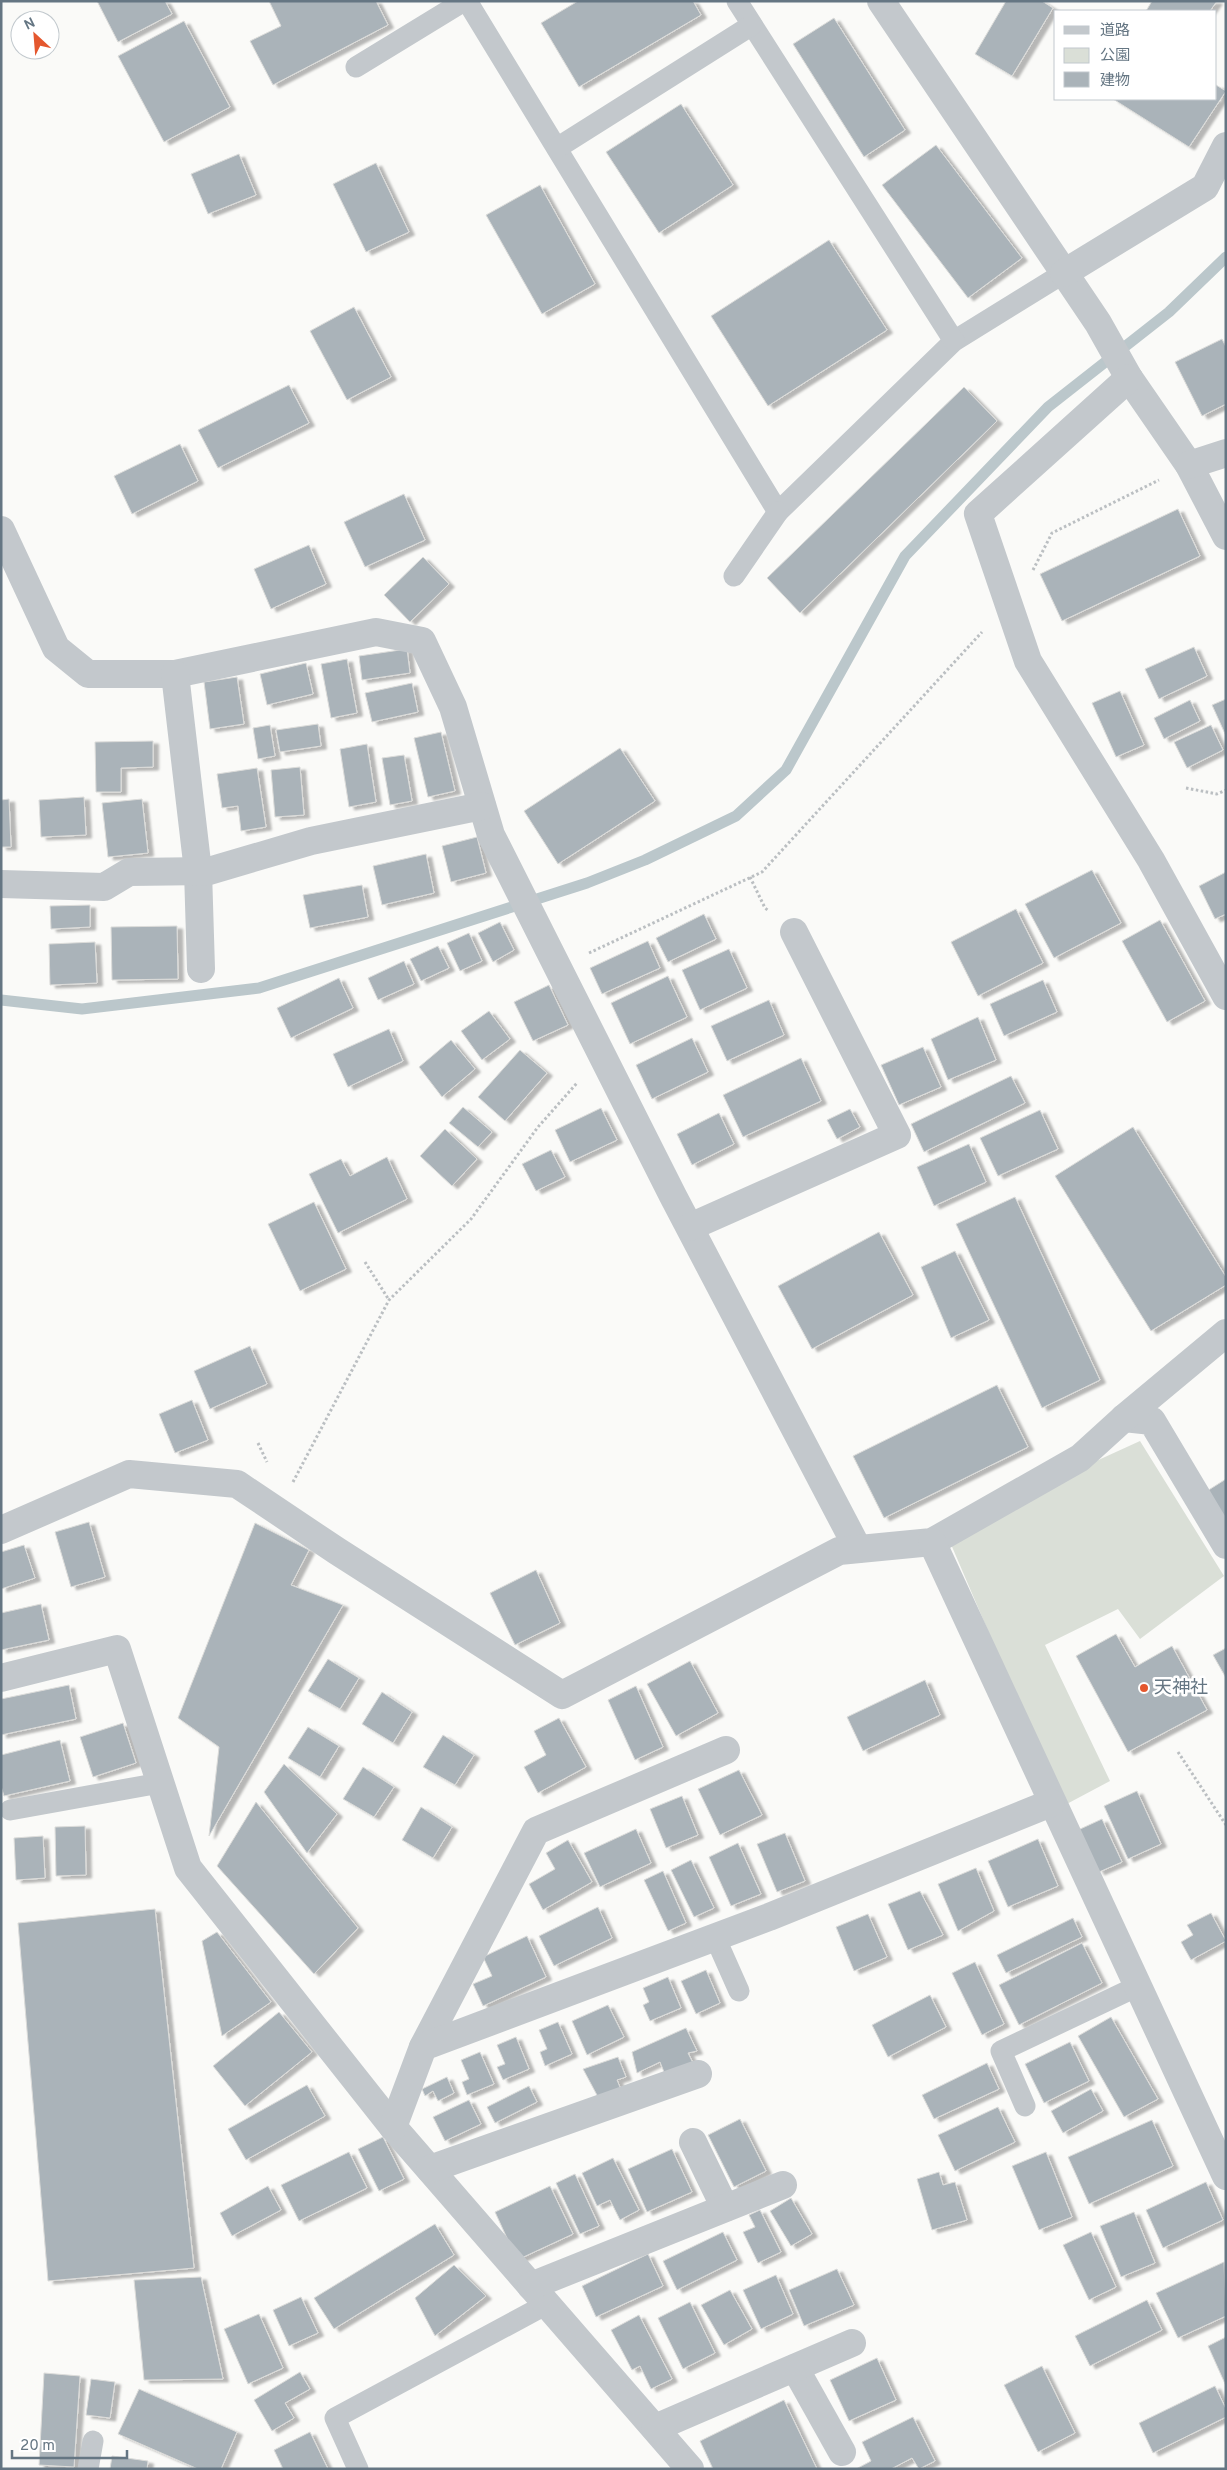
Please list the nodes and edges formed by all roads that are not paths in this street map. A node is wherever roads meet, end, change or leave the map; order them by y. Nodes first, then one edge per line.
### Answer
1 (465, 1) edge
2 (737, 1) edge
3 (881, 1) edge
4 (752, 25) junction
5 (356, 66) dead end
6 (1226, 146) edge
7 (557, 148) junction
8 (1064, 273) junction
9 (954, 341) junction
10 (1129, 378) junction
11 (1226, 453) edge
12 (1189, 465) junction
13 (778, 512) junction
14 (1, 530) edge
15 (1226, 536) edge
16 (734, 576) dead end
17 (175, 674) junction
18 (482, 806) junction
19 (198, 871) junction
20 (1, 884) edge
21 (794, 932) dead end
22 (202, 969) dead end
23 (1226, 996) edge
24 (690, 1227) junction
25 (1226, 1333) edge
26 (1124, 1418) junction
27 (1, 1530) edge
28 (932, 1542) junction
29 (1226, 1545) edge
30 (858, 1549) junction
31 (1, 1678) edge
32 (726, 1750) dead end
33 (160, 1782) junction
34 (1052, 1803) junction
35 (10, 1810) dead end
36 (715, 1937) junction
37 (1138, 1986) junction
38 (739, 1991) dead end
39 (423, 2047) junction
40 (698, 2074) dead end
41 (1026, 2106) dead end
42 (393, 2127) junction
43 (693, 2142) dead end
44 (430, 2169) junction
45 (1226, 2176) edge
46 (783, 2185) dead end
47 (725, 2208) junction
48 (539, 2295) junction
49 (852, 2343) dead end
50 (795, 2368) junction
51 (655, 2428) junction
52 (93, 2441) dead end
53 (842, 2452) dead end
54 (88, 2469) edge
55 (358, 2469) edge
56 (690, 2469) edge

1 - 5 lane
1 - 7 lane
2 - 4 lane
3 - 8 street
4 - 7 lane
4 - 9 lane
6 - 8 street
7 - 13 lane
8 - 9 lane
8 - 10 street
9 - 13 lane
10 - 12 street
10 - 23 street
11 - 12 street
12 - 15 street
13 - 16 lane
14 - 17 street
17 - 18 street
17 - 19 street
18 - 19 street
18 - 24 street
19 - 20 street
19 - 22 street
21 - 24 street
24 - 30 street
25 - 26 street
26 - 28 street
26 - 29 street
27 - 30 street
28 - 30 street
28 - 34 street
31 - 33 street
32 - 39 street
33 - 35 lane
33 - 42 street
34 - 36 street
34 - 37 street
36 - 38 lane
36 - 39 street
37 - 41 lane
37 - 45 street
39 - 42 street
40 - 44 street
42 - 44 street
43 - 47 street
44 - 48 street
46 - 47 street
47 - 48 street
48 - 51 street
48 - 55 lane
49 - 50 street
50 - 51 street
50 - 53 street
51 - 56 street
52 - 54 lane

